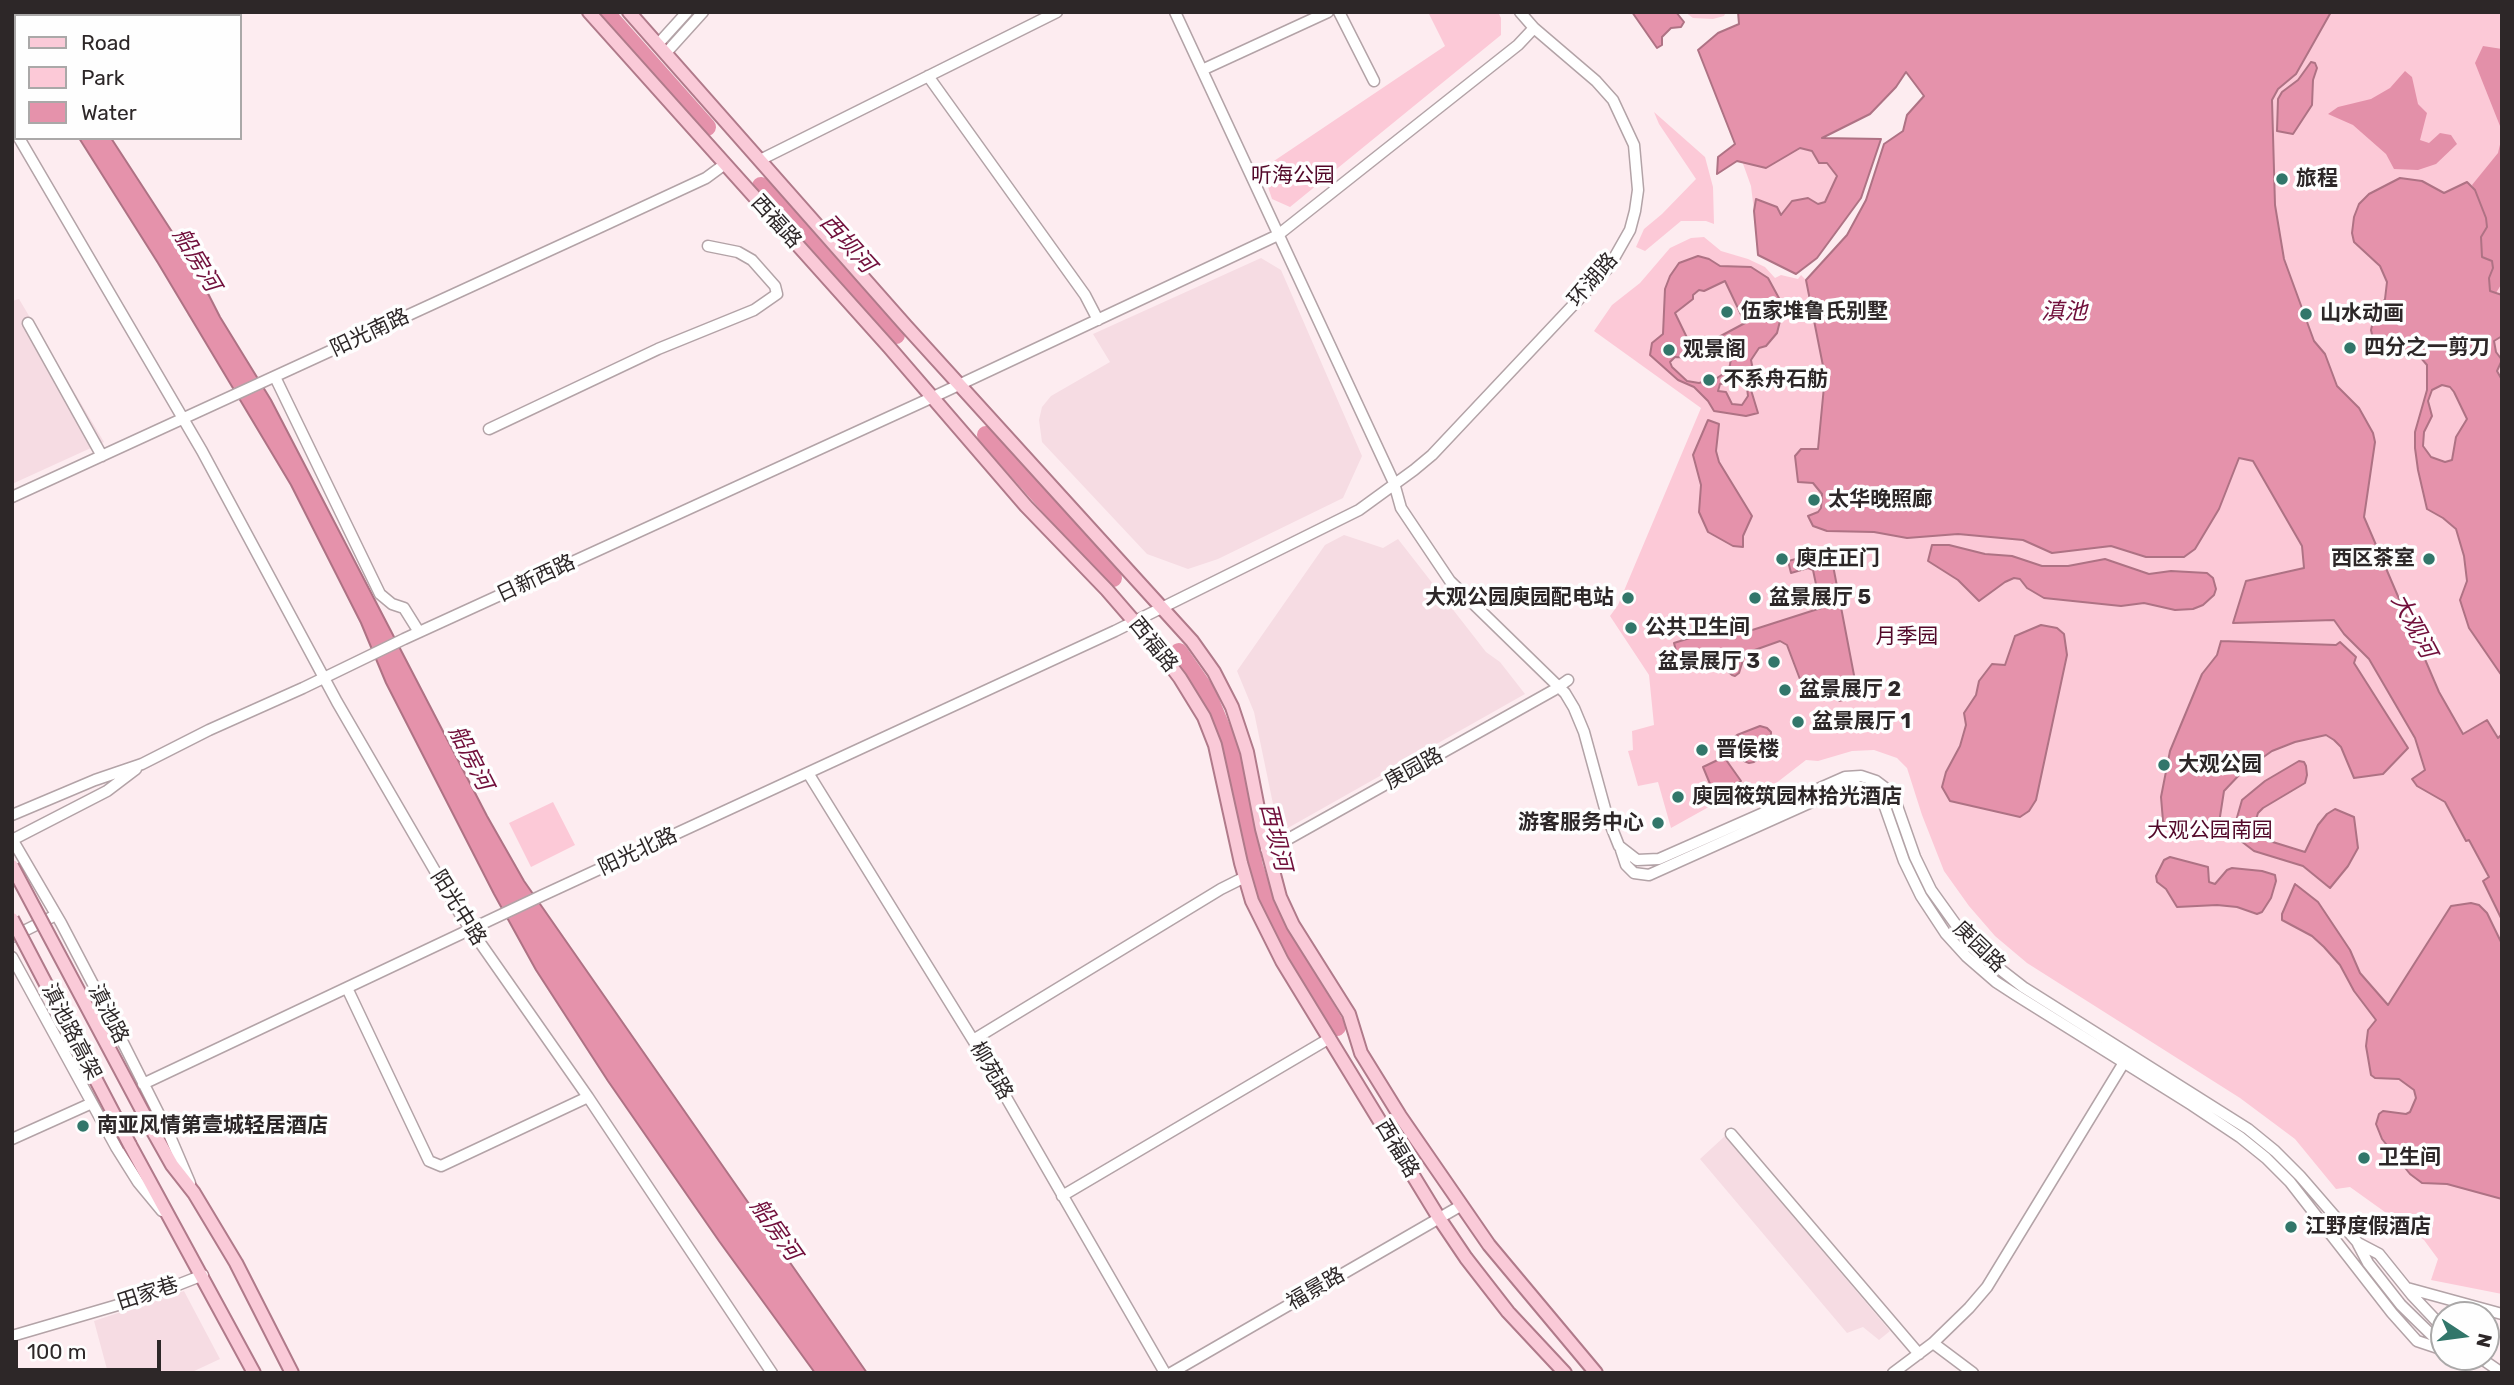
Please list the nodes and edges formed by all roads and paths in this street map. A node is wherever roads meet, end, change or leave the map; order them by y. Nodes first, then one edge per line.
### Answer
1 (589, 12) edge
2 (629, 12) edge
3 (687, 12) edge
4 (703, 12) edge
5 (1057, 12) edge
6 (1175, 12) edge
7 (1328, 12) edge
8 (1339, 12) edge
9 (1520, 12) edge
10 (1534, 28) junction
11 (662, 48) junction
12 (1202, 70) junction
13 (928, 76) junction
14 (1374, 81) dead end
15 (20, 140) edge
16 (761, 160) junction
17 (725, 164) junction
18 (1278, 235) junction
19 (708, 246) dead end
20 (1098, 320) junction
21 (28, 323) dead end
22 (273, 378) junction
23 (960, 384) junction
24 (931, 398) junction
25 (182, 420) junction
26 (489, 429) dead end
27 (102, 456) junction
28 (1394, 483) junction
29 (12, 497) edge
30 (1162, 607) junction
31 (1133, 620) junction
32 (419, 632) junction
33 (324, 678) junction
34 (1564, 683) junction
35 (142, 764) junction
36 (808, 773) junction
37 (12, 815) edge
38 (12, 840) edge
39 (1619, 846) junction
40 (1266, 849) junction
41 (12, 866) edge
42 (1245, 877) junction
43 (56, 915) junction
44 (12, 919) edge
45 (471, 930) junction
46 (12, 937) edge
47 (12, 957) edge
48 (347, 988) junction
49 (1330, 1038) junction
50 (974, 1040) junction
51 (2123, 1064) junction
52 (144, 1084) junction
53 (588, 1097) junction
54 (92, 1103) junction
55 (154, 1133) joint
56 (1731, 1135) dead end
57 (12, 1139) edge
58 (194, 1193) junction
59 (1062, 1196) junction
60 (1462, 1205) junction
61 (1439, 1218) junction
62 (179, 1233) junction
63 (2358, 1243) junction
64 (203, 1275) junction
65 (2406, 1288) junction
66 (2430, 1314) edge
67 (2502, 1314) edge
68 (2430, 1334) edge
69 (12, 1336) edge
70 (1933, 1343) junction
71 (2430, 1344) edge
72 (1919, 1353) junction
73 (254, 1373) edge
74 (292, 1373) edge
75 (772, 1373) edge
76 (1166, 1373) edge
77 (1171, 1373) edge
78 (1565, 1373) edge
79 (1596, 1373) edge
80 (1893, 1373) edge
81 (1973, 1373) edge

1 - 17 main road, 西福路
2 - 11 main road, 西福路
3 - 11 street
4 - 11 street
5 - 13 street
6 - 12 street
7 - 12 street
8 - 14 street
9 - 10 street, 环湖路
10 - 18 street, 日新西路
10 - 28 street, 环湖路
11 - 16 main road, 西福路
12 - 18 street
13 - 16 street
13 - 20 street
15 - 25 street, 阳光中路
16 - 23 main road, 西福路
17 - 22 street, 阳光南路
17 - 24 main road, 西福路
18 - 20 street, 日新西路
18 - 28 street
19 - 26 street
20 - 23 street, 日新西路
21 - 27 street
22 - 25 street, 阳光南路
22 - 32 street
23 - 24 street, 日新西路
23 - 30 main road, 西福路
24 - 31 main road, 西福路
24 - 32 street, 日新西路
25 - 27 street, 阳光南路
25 - 33 street, 阳光中路
27 - 29 street, 阳光南路
28 - 30 street, 环湖路
28 - 34 street
30 - 31 street, 阳光北路
30 - 40 main road, 西福路
31 - 36 street, 阳光北路
31 - 42 main road, 西福路
32 - 33 street, 日新西路
33 - 35 street, 日新西路
33 - 45 street, 阳光中路
34 - 39 street
34 - 40 street, 庚园路
35 - 37 street, 日新西路
35 - 38 street, 日新西路
36 - 45 street, 阳光北路
36 - 50 street, 柳苑路
38 - 43 street, 滇池路
39 - 51 street
39 - 63 street, 庚园路
40 - 60 main road, 西福路
41 - 55 main road, 滇池路高架, bridge
42 - 49 main road, 西福路
42 - 50 street
43 - 46 street
43 - 52 street, 滇池路
44 - 62 main road, 滇池路高架, bridge
45 - 48 street, 阳光北路
45 - 53 street, 阳光中路
47 - 54 street
48 - 52 street, 阳光北路
48 - 53 street
49 - 59 street
49 - 61 main road, 西福路
50 - 59 street, 柳苑路
51 - 70 street
51 - 71 street
52 - 58 street, 滇池路
53 - 75 street, 阳光中路
54 - 57 street
54 - 62 street
55 - 58 main road, 滇池路
56 - 72 street
58 - 74 main road, 滇池路
59 - 76 street, 柳苑路
60 - 61 street, 福景路
60 - 79 main road, 西福路
61 - 77 street, 福景路
61 - 78 main road, 西福路
62 - 64 main road
63 - 65 street, 庚园路
63 - 68 street
64 - 69 street, 田家巷
64 - 73 main road
65 - 66 street, 庚园路
65 - 67 street
70 - 72 street
70 - 81 street
72 - 80 street

